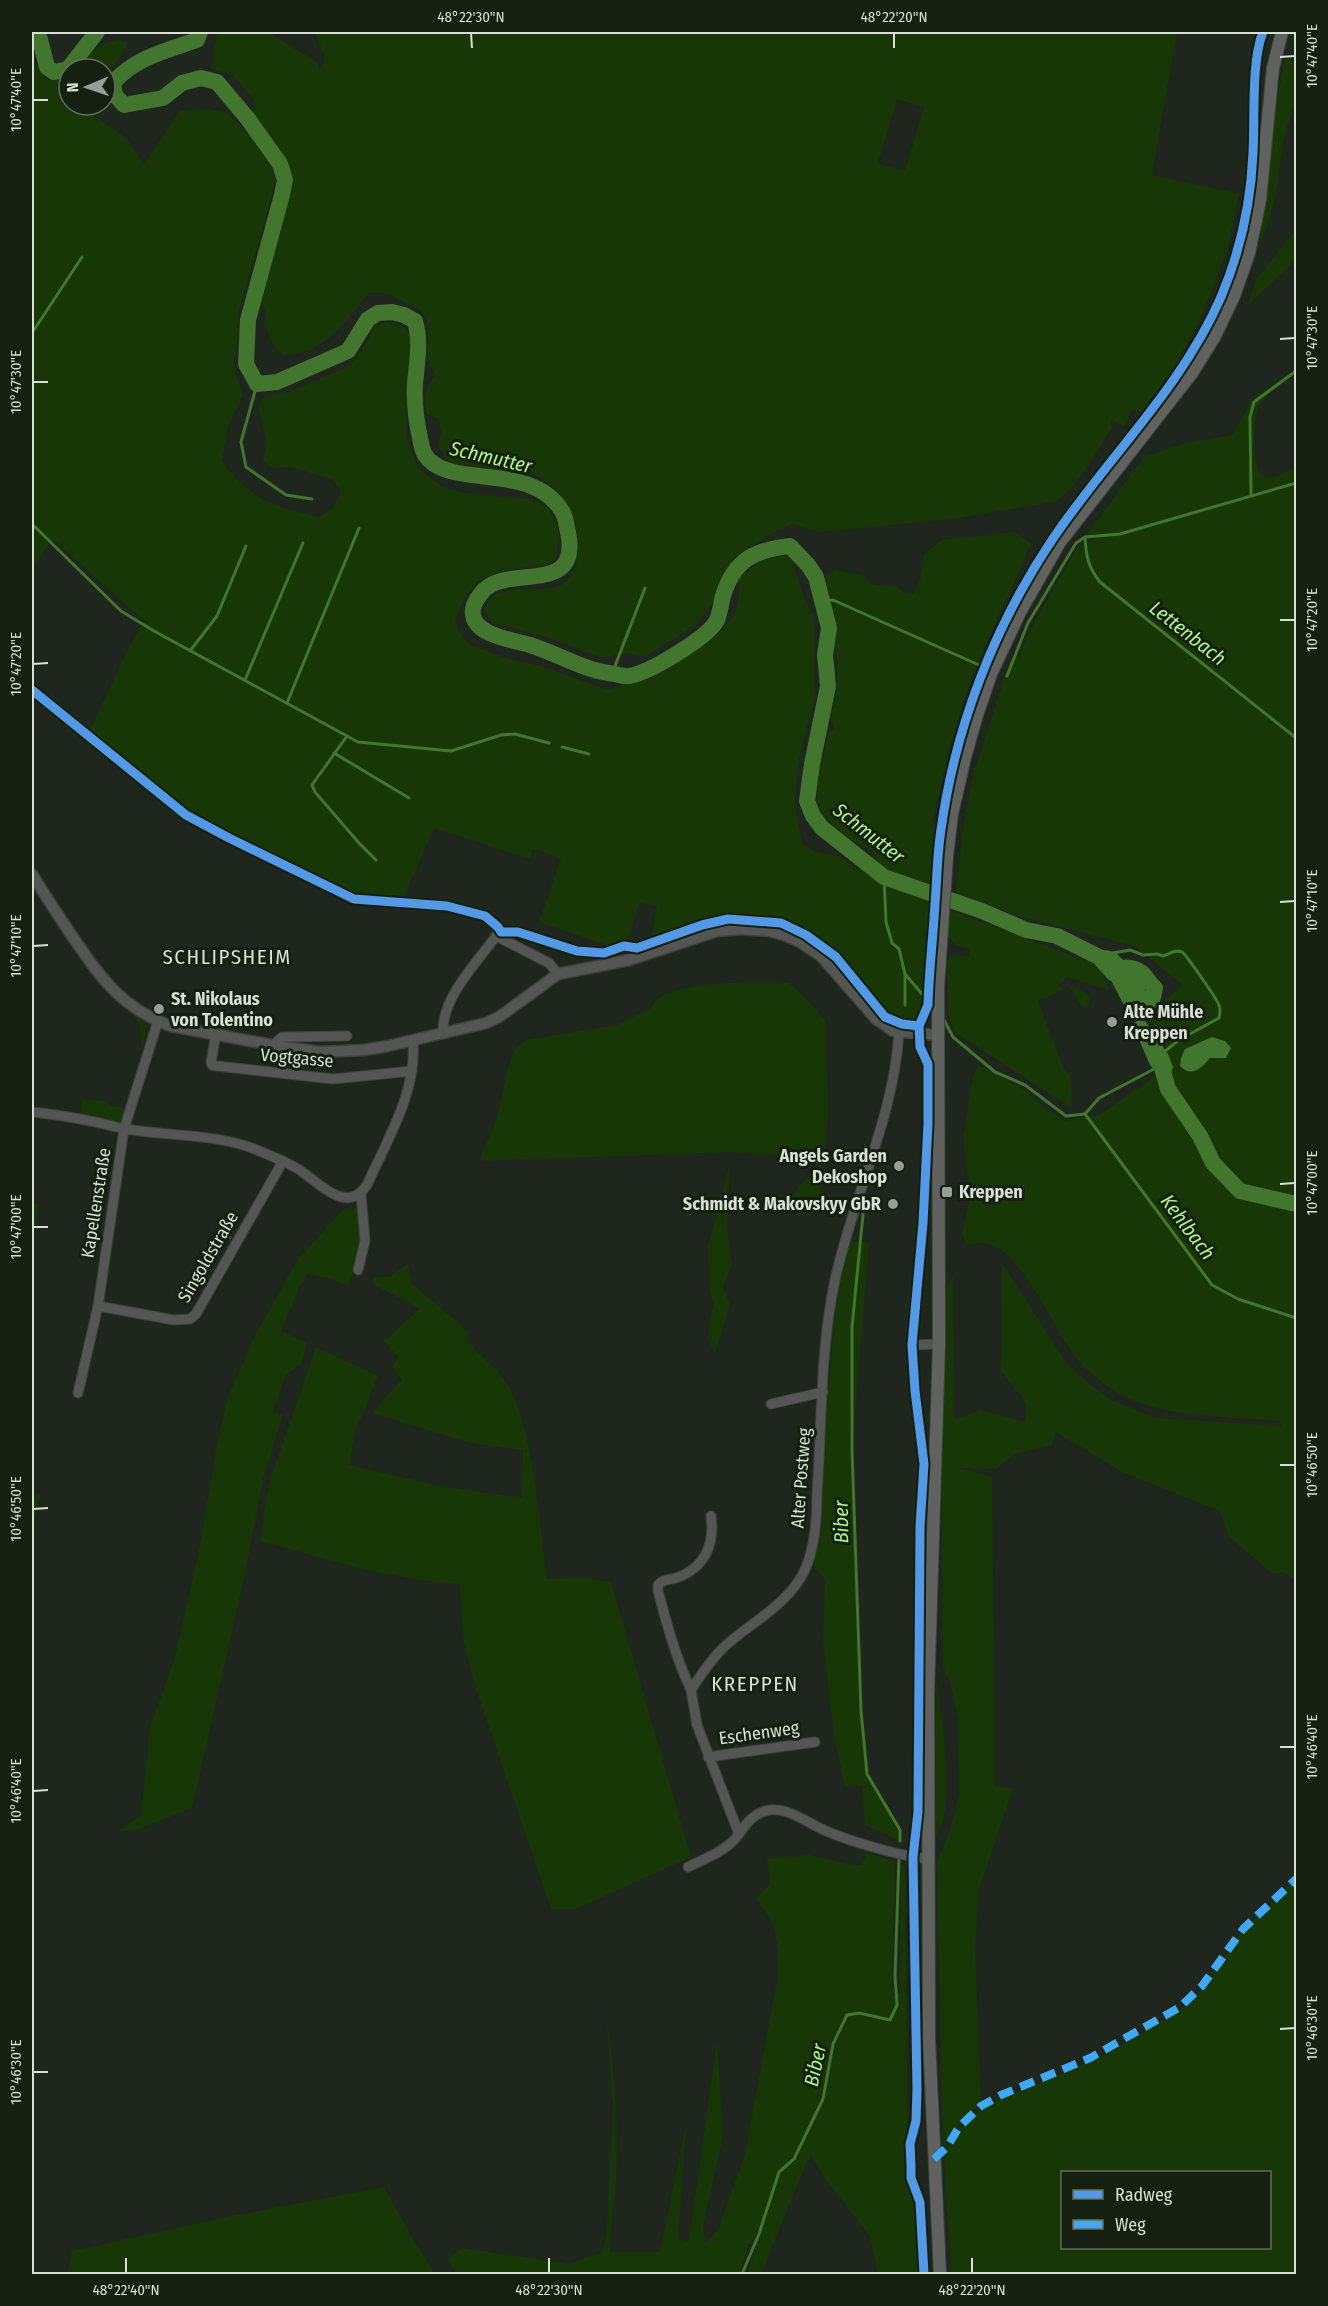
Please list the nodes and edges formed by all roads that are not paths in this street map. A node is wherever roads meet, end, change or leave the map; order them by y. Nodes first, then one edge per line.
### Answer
1 (1280, 33) edge
2 (32, 874) edge
3 (558, 974) junction
4 (158, 1021) junction
5 (938, 1031) junction
6 (899, 1032) junction
7 (216, 1034) junction
8 (443, 1034) junction
9 (347, 1035) dead end
10 (412, 1042) junction
11 (273, 1045) junction
12 (412, 1071) junction
13 (32, 1112) edge
14 (124, 1129) junction
15 (283, 1161) junction
16 (361, 1194) junction
17 (923, 1223) dead end
18 (358, 1270) dead end
19 (98, 1306) junction
20 (939, 1344) junction
21 (912, 1345) junction
22 (823, 1392) junction
23 (78, 1393) dead end
24 (771, 1404) dead end
25 (924, 1464) dead end
26 (711, 1516) dead end
27 (691, 1690) junction
28 (815, 1742) dead end
29 (708, 1757) junction
30 (739, 1834) junction
31 (928, 1859) junction
32 (688, 1867) dead end
33 (940, 2274) edge

1 - 5 main road
2 - 4 street
3 - 6 street
3 - 8 street
3 - 8 street
4 - 7 street
4 - 14 street, Kapellenstraße
5 - 6 street
5 - 20 main road
6 - 22 street, Alter Postweg
7 - 11 street
7 - 12 street, Vogtgasse
8 - 10 street
9 - 11 street
10 - 11 street
10 - 12 street
12 - 16 street
13 - 14 street
14 - 15 street
14 - 19 street, Kapellenstraße
15 - 16 street
15 - 19 street, Singoldstraße
16 - 18 street
17 - 21 street
19 - 23 street, Kapellenstraße
20 - 21 street
20 - 31 main road
21 - 25 street
22 - 24 street
22 - 27 street, Alter Postweg
26 - 27 street
27 - 29 street
28 - 29 street, Eschenweg
29 - 30 street
30 - 31 street
30 - 32 street
31 - 33 main road

